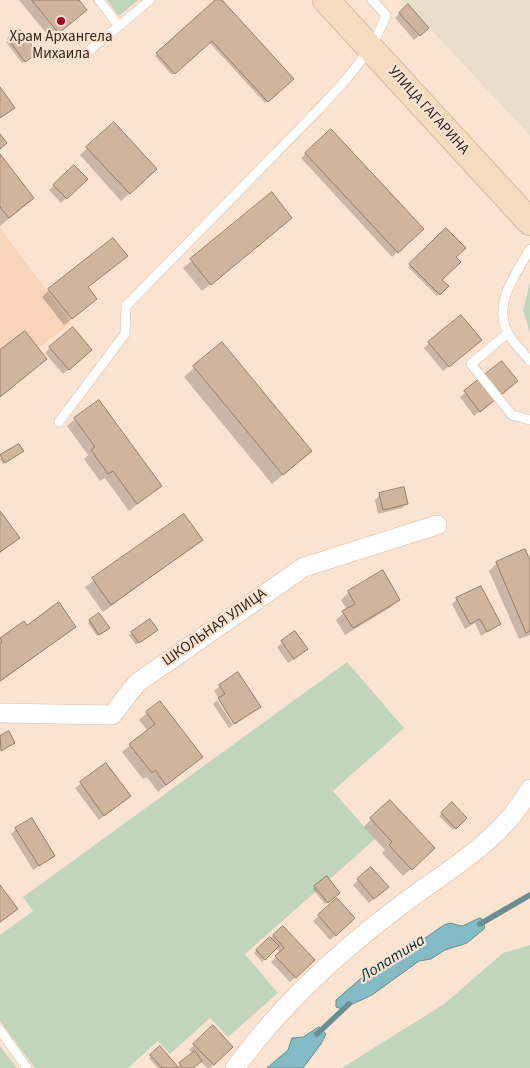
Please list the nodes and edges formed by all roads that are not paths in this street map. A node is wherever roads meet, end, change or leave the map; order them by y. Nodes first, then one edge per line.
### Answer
1 (98, 0) edge
2 (150, 0) edge
3 (326, 0) edge
4 (372, 0) edge
5 (119, 26) junction
6 (370, 47) junction
7 (84, 55) dead end
8 (530, 222) edge
9 (530, 250) edge
10 (508, 333) junction
11 (530, 361) edge
12 (530, 420) edge
13 (59, 422) dead end
14 (437, 526) dead end
15 (0, 713) edge
16 (530, 789) edge
17 (0, 1030) edge
18 (27, 1068) edge
19 (235, 1068) edge

1 - 5 lane
2 - 5 lane
3 - 6 main road, УЛИЦА ГАГАРИНА
4 - 6 lane
5 - 7 lane
6 - 8 main road, УЛИЦА ГАГАРИНА
6 - 13 lane
9 - 10 lane
10 - 11 lane
10 - 12 lane
14 - 15 street, ШКОЛЬНАЯ УЛИЦА
16 - 19 street
17 - 18 lane

